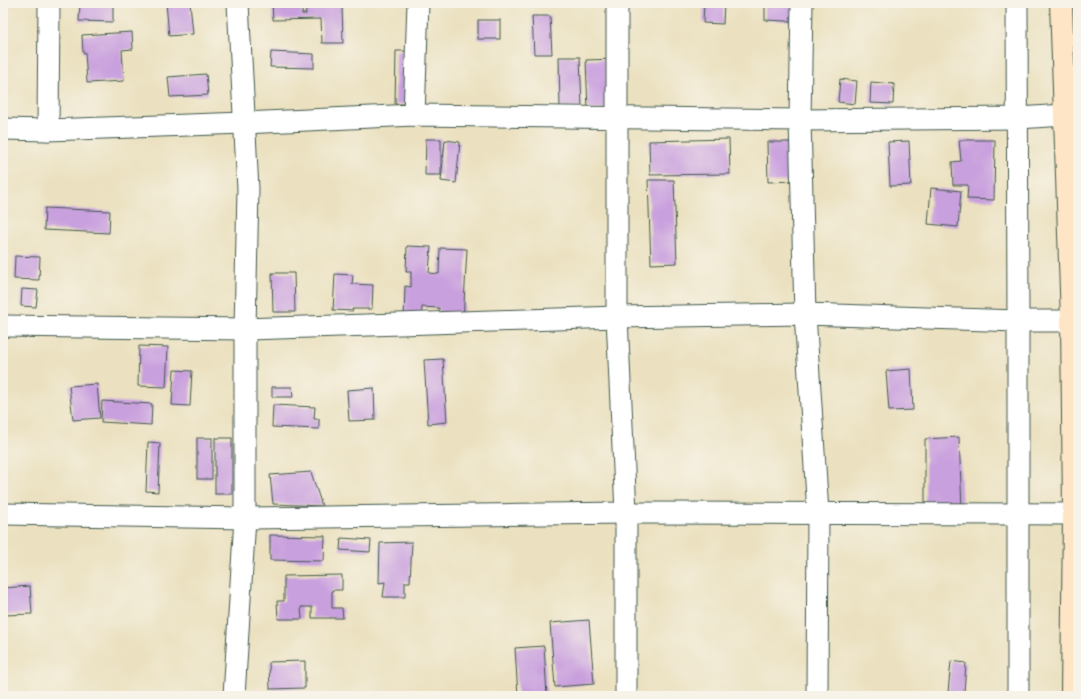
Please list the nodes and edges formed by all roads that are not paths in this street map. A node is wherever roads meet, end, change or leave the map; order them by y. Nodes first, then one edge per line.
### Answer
1 (49, 3) edge
2 (238, 3) edge
3 (418, 3) edge
4 (617, 3) edge
5 (802, 3) edge
6 (1017, 3) edge
7 (1061, 3) edge
8 (414, 115) junction
9 (1065, 115) junction
10 (618, 118) junction
11 (1018, 118) junction
12 (800, 120) junction
13 (244, 123) junction
14 (3, 129) edge
15 (48, 130) junction
16 (1072, 150) edge
17 (805, 314) junction
18 (617, 317) junction
19 (1075, 320) edge
20 (1018, 321) junction
21 (3, 326) edge
22 (245, 329) junction
23 (626, 513) junction
24 (818, 513) junction
25 (3, 514) edge
26 (1018, 514) junction
27 (1076, 514) edge
28 (245, 518) junction
29 (234, 696) edge
30 (626, 696) edge
31 (817, 696) edge
32 (1018, 696) edge
33 (1072, 696) edge

1 - 15 street
2 - 13 street
3 - 8 street
4 - 10 street
5 - 12 street
6 - 11 street
7 - 9 main road
8 - 10 street
8 - 13 street
9 - 11 street
9 - 16 main road
10 - 12 street
10 - 18 street
11 - 12 street
11 - 20 street
12 - 17 street
13 - 15 street
13 - 22 street
14 - 15 street
16 - 19 main road
17 - 18 street
17 - 20 street
17 - 24 street
18 - 22 street
18 - 23 street
19 - 20 street
19 - 27 main road
20 - 26 street
21 - 22 street
22 - 28 street
23 - 24 street
23 - 28 street
23 - 30 street
24 - 26 street
24 - 31 street
25 - 28 street
26 - 27 street
26 - 32 street
27 - 33 main road
28 - 29 street

